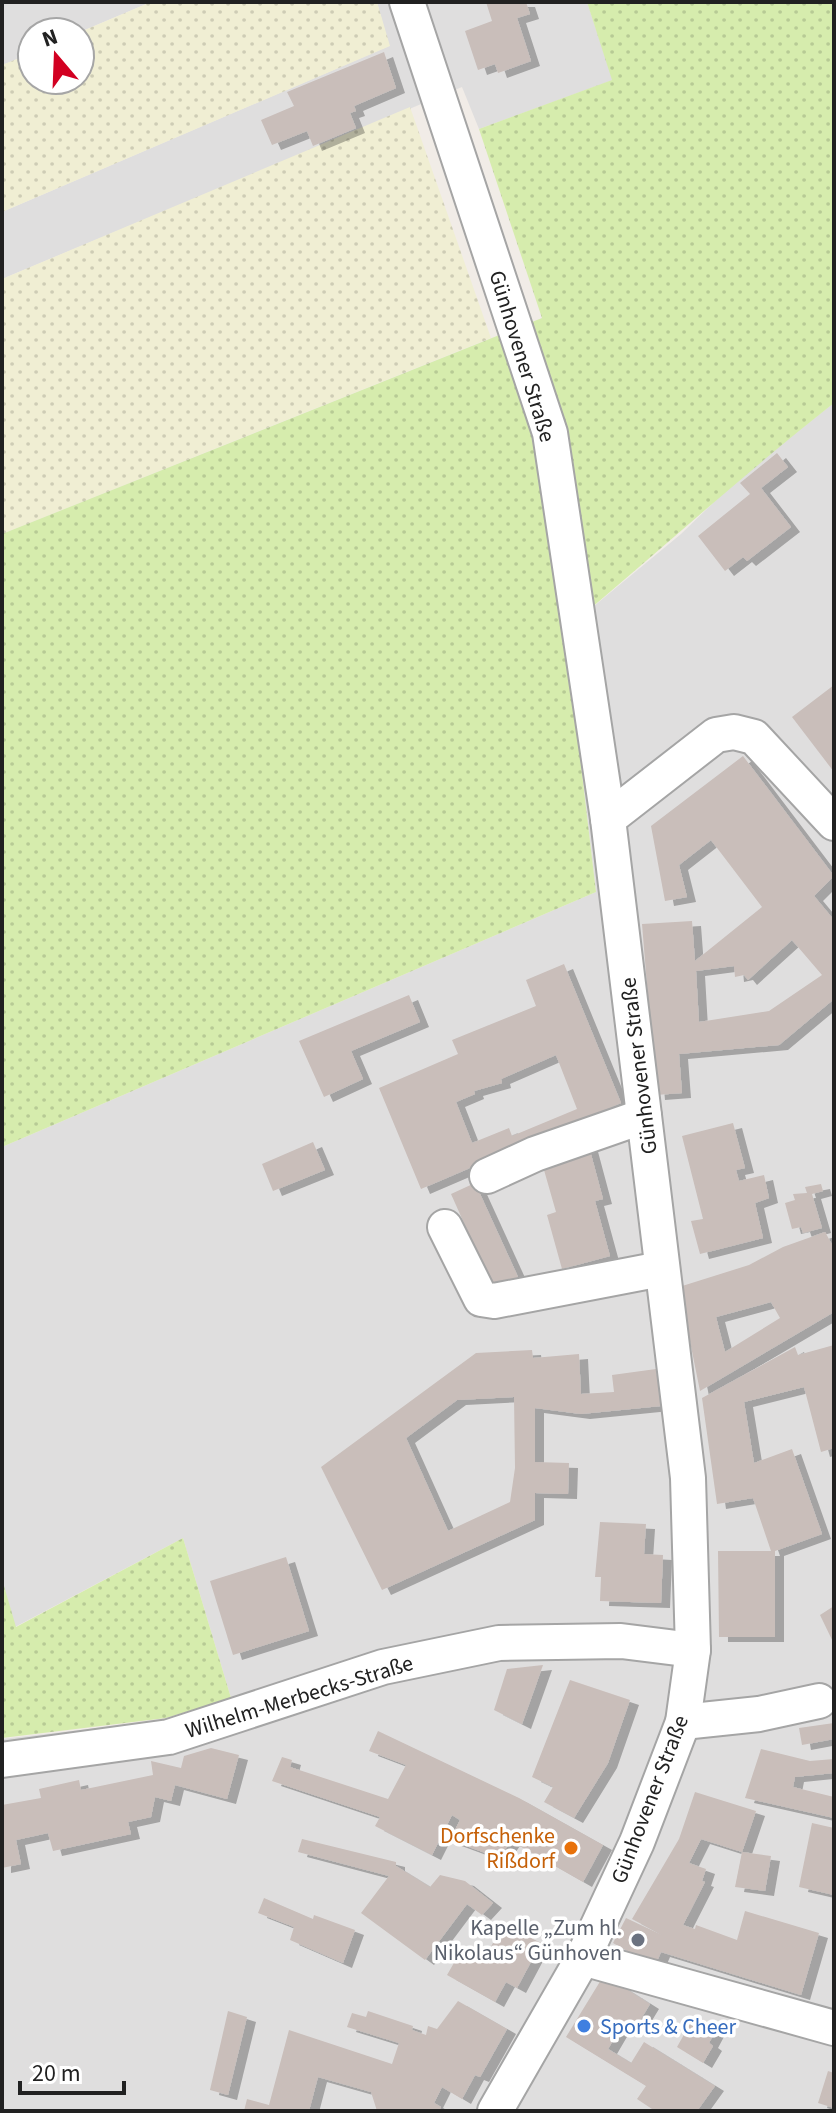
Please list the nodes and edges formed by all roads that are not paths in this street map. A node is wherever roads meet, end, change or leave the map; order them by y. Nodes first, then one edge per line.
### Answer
1 (407, 2) edge
2 (608, 819) junction
3 (834, 823) edge
4 (644, 1116) junction
5 (487, 1176) dead end
6 (445, 1227) dead end
7 (661, 1269) junction
8 (693, 1650) junction
9 (819, 1701) dead end
10 (683, 1722) junction
11 (2, 1760) edge
12 (583, 1958) junction
13 (834, 2028) edge
14 (495, 2111) edge

1 - 2 street, Günhovener Straße
2 - 3 street
2 - 4 street, Günhovener Straße
4 - 5 street
4 - 7 street, Günhovener Straße
6 - 7 street
7 - 8 street, Günhovener Straße
8 - 10 street, Günhovener Straße
8 - 11 street, Wilhelm-Merbecks-Straße
9 - 10 street
10 - 12 street, Günhovener Straße
12 - 13 street
12 - 14 street, Günhovener Straße

